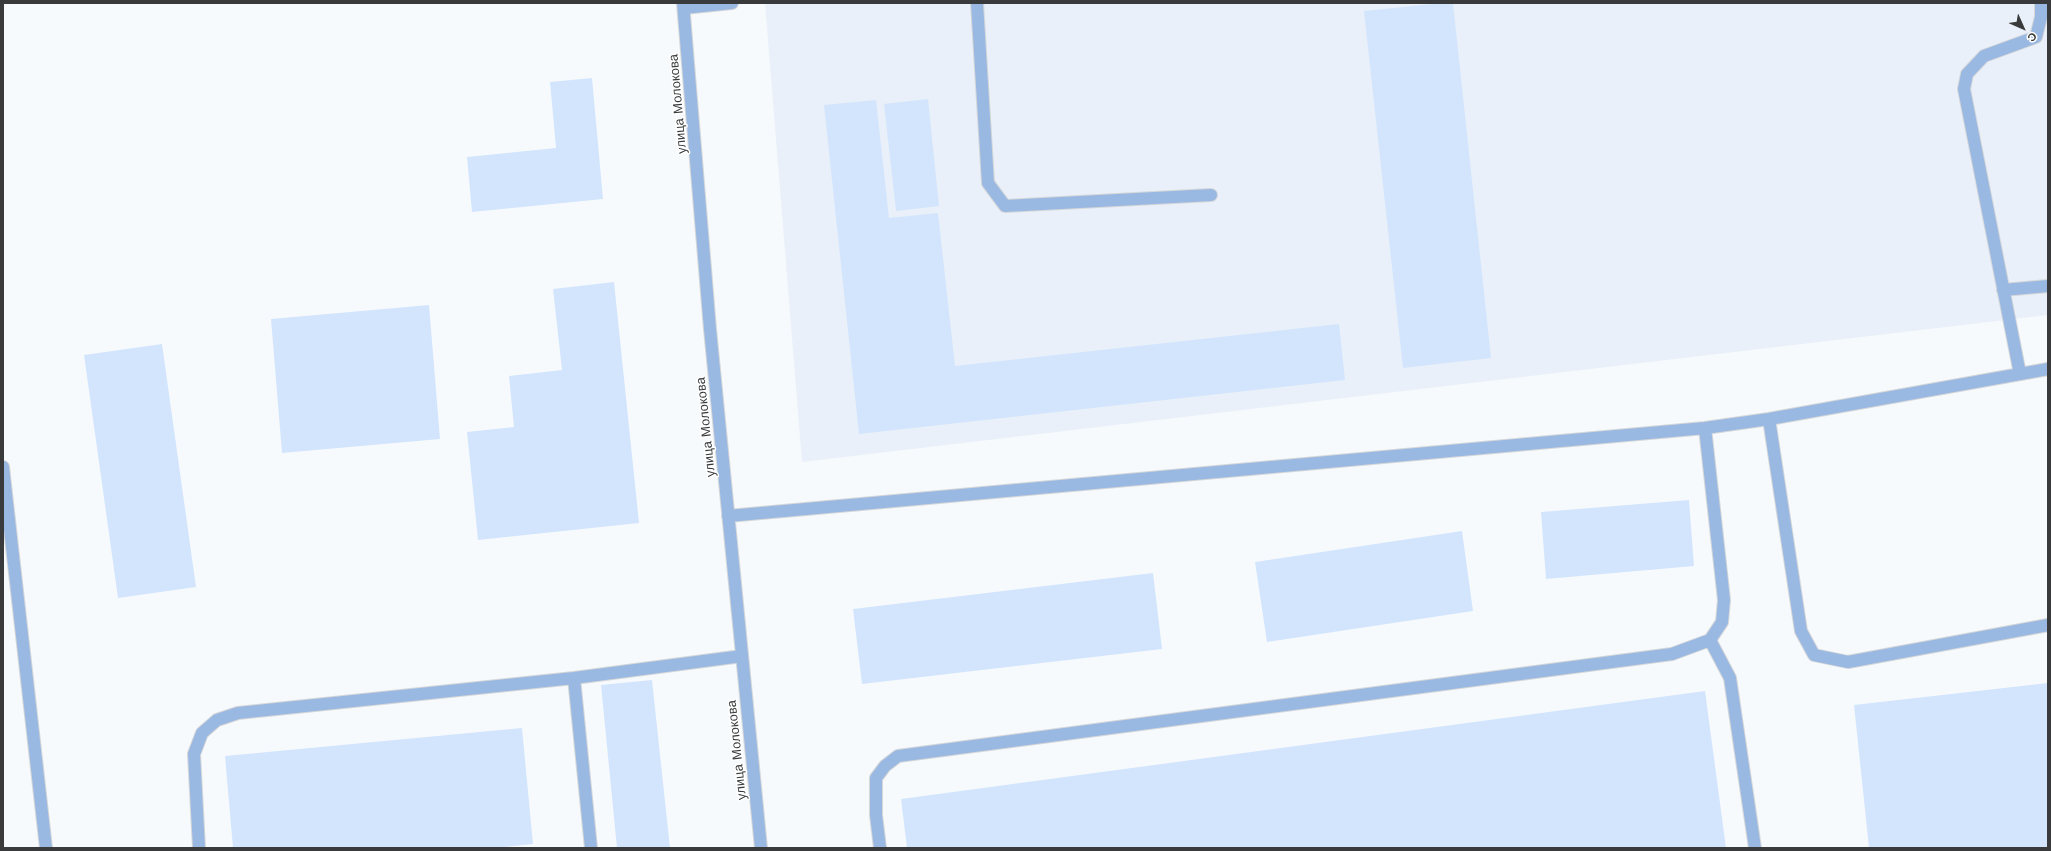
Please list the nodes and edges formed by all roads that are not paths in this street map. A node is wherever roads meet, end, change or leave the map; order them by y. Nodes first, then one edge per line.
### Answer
1 (732, 3) edge
2 (977, 3) edge
3 (2041, 3) edge
4 (684, 6) edge
5 (1211, 195) dead end
6 (2048, 286) edge
7 (2003, 290) junction
8 (2048, 369) edge
9 (2020, 374) junction
10 (1769, 419) junction
11 (1705, 428) junction
12 (3, 467) edge
13 (728, 516) junction
14 (2048, 625) edge
15 (1710, 640) junction
16 (742, 656) junction
17 (574, 678) junction
18 (46, 848) edge
19 (198, 848) edge
20 (590, 848) edge
21 (761, 848) edge
22 (880, 848) edge
23 (1755, 848) edge

1 - 4 street
2 - 5 street
3 - 7 street
4 - 13 street, улица Молокова
6 - 7 street
7 - 9 street
8 - 9 street
9 - 10 street
10 - 11 street
10 - 14 street
11 - 13 street
11 - 15 street
12 - 18 street
13 - 16 street, улица Молокова
15 - 22 street
15 - 23 street
16 - 17 street
16 - 21 street, улица Молокова
17 - 19 street
17 - 20 street

